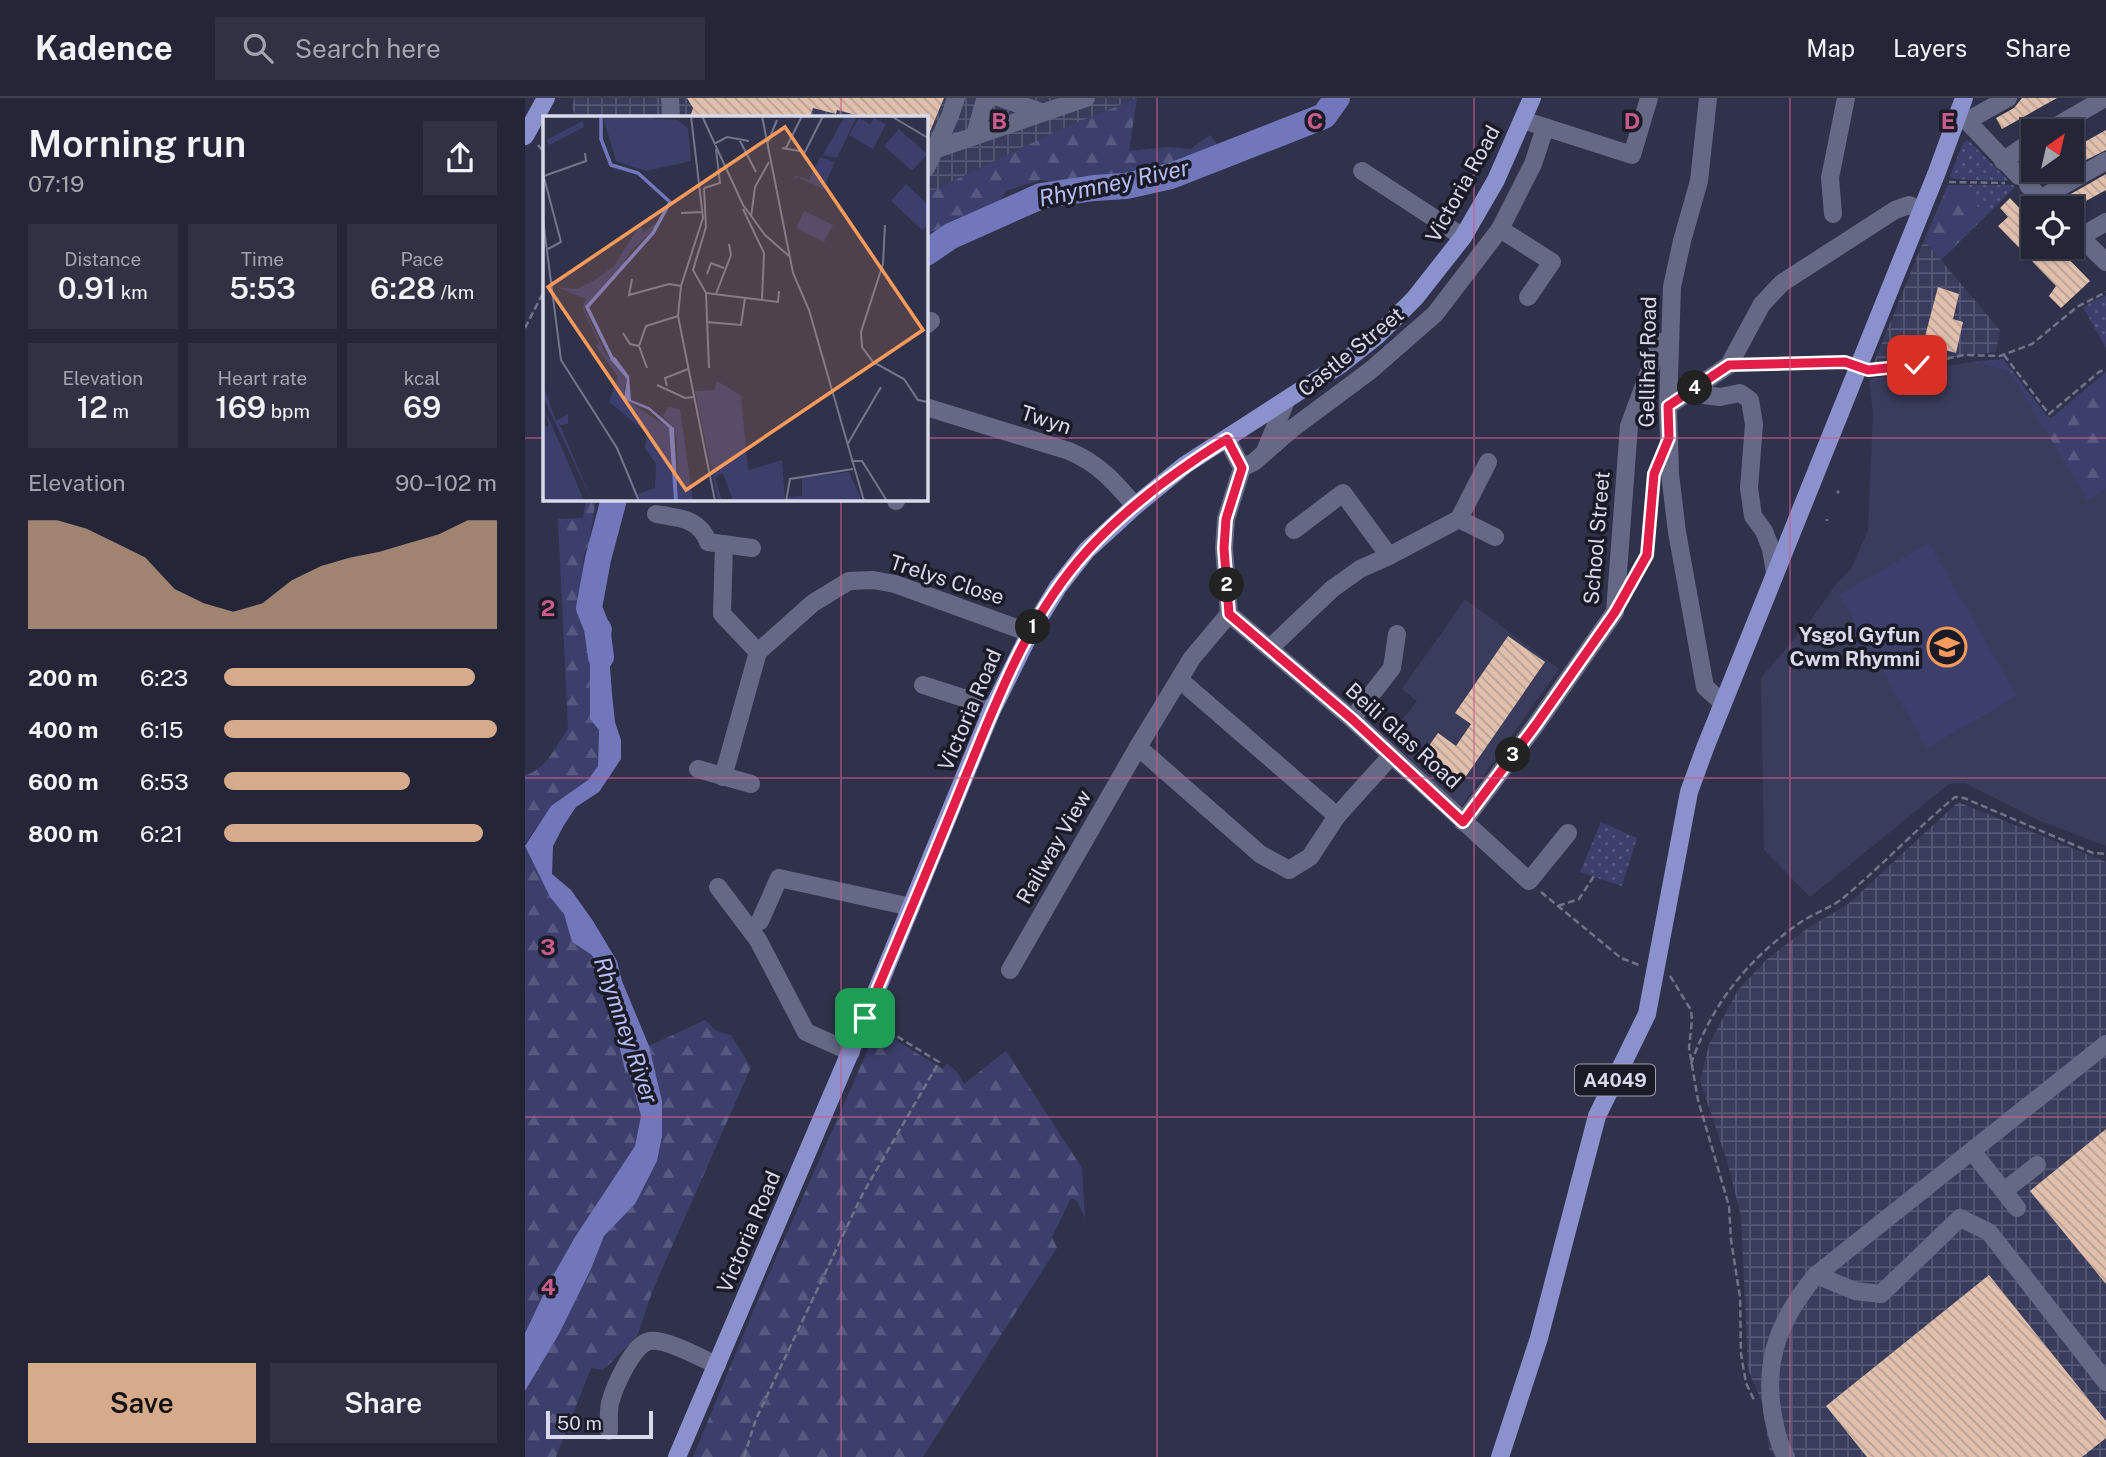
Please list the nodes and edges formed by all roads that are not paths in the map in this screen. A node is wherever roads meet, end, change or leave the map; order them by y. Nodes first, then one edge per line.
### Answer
1 (546, 98) edge
2 (670, 98) edge
3 (956, 98) edge
4 (990, 98) edge
5 (1000, 98) edge
6 (1086, 98) edge
7 (1532, 98) edge
8 (1649, 98) edge
9 (1708, 98) edge
10 (1846, 98) edge
11 (1964, 98) edge
12 (2008, 98) edge
13 (2105, 98) edge
14 (1041, 112) junction
15 (671, 116) edge
16 (1962, 119) junction
17 (2069, 119) edge
18 (1523, 120) junction
19 (1545, 128) junction
20 (975, 135) junction
21 (525, 136) edge
22 (2021, 148) edge
23 (935, 150) junction
24 (2003, 160) junction
25 (2106, 161) edge
26 (927, 166) edge
27 (1362, 171) dead end
28 (2037, 196) edge
29 (2049, 196) edge
30 (1921, 210) junction
31 (1833, 214) dead end
32 (2106, 222) edge
33 (1500, 229) junction
34 (2084, 230) edge
35 (1463, 237) junction
36 (2084, 241) edge
37 (2106, 262) edge
38 (1528, 297) dead end
39 (1660, 342) dead end
40 (1687, 393) junction
41 (1286, 401) junction
42 (1668, 406) junction
43 (927, 413) edge
44 (1227, 439) junction
45 (1265, 452) junction
46 (1488, 462) dead end
47 (1242, 468) junction
48 (1135, 506) junction
49 (656, 514) dead end
50 (1459, 519) junction
51 (1294, 530) dead end
52 (1495, 537) dead end
53 (716, 543) junction
54 (752, 548) dead end
55 (1389, 556) junction
56 (1775, 573) junction
57 (1229, 614) junction
58 (1030, 633) junction
59 (1397, 634) dead end
60 (1270, 648) junction
61 (758, 652) junction
62 (1179, 680) junction
63 (923, 685) dead end
64 (1723, 704) junction
65 (991, 712) junction
66 (1352, 719) junction
67 (1138, 747) junction
68 (1391, 756) junction
69 (698, 769) dead end
70 (723, 777) junction
71 (751, 784) dead end
72 (1338, 816) junction
73 (1463, 822) junction
74 (1568, 833) dead end
75 (718, 887) dead end
76 (911, 907) junction
77 (759, 921) dead end
78 (1010, 970) dead end
79 (2106, 1044) edge
80 (851, 1052) junction
81 (1972, 1151) junction
82 (2038, 1166) dead end
83 (2004, 1191) junction
84 (2017, 1208) dead end
85 (1816, 1275) junction
86 (717, 1366) junction
87 (2106, 1382) edge
88 (609, 1431) dead end
89 (677, 1457) edge
90 (1500, 1457) edge
91 (1786, 1457) edge

1 - 21 main road
2 - 15 street
3 - 23 street
4 - 20 street
5 - 14 street
6 - 14 street
7 - 18 main road, Victoria Road
8 - 19 street
9 - 42 street, Gellihaf Road
10 - 31 street
11 - 16 main road, A4049
12 - 16 street
13 - 17 street
14 - 20 street
16 - 24 street
16 - 30 main road, A4049
18 - 19 street
18 - 35 main road, Victoria Road
19 - 33 street, Castle Street
20 - 23 street
22 - 24 street
23 - 26 street
24 - 28 street
25 - 29 street
27 - 35 street
30 - 40 street
30 - 56 main road, A4049
32 - 34 street
33 - 38 street
33 - 45 street, Castle Street
35 - 41 main road, Victoria Road
36 - 37 street
39 - 73 street, School Street
40 - 42 street
40 - 56 street
41 - 44 main road, Victoria Road
41 - 45 street
42 - 64 street, Gellihaf Road
43 - 48 street, Twyn
44 - 47 street
44 - 48 main road, Victoria Road
45 - 47 street, Castle Street
46 - 50 street
47 - 57 street
48 - 58 main road, Victoria Road
49 - 53 street
50 - 52 street
50 - 55 street
51 - 55 street
53 - 54 street
53 - 61 street
55 - 60 street
56 - 64 main road, A4049
57 - 60 street, Beili Glas Road
57 - 62 street, Railway View
58 - 61 street, Trelys Close
58 - 65 main road, Victoria Road
59 - 66 street
60 - 66 street, Beili Glas Road
61 - 70 street
62 - 67 street, Railway View
62 - 72 street
63 - 65 street
64 - 90 main road, A4049
65 - 76 main road, Victoria Road
66 - 68 street, Beili Glas Road
67 - 72 street
67 - 78 street, Railway View
68 - 72 street
68 - 73 street, Beili Glas Road
69 - 70 street
70 - 71 street
73 - 74 street, Beili Glas Road
75 - 80 street
76 - 77 street
76 - 80 main road, Victoria Road
79 - 81 street
80 - 86 main road, Victoria Road
81 - 83 street
81 - 85 street
82 - 83 street
83 - 84 street
85 - 87 street
85 - 91 street
86 - 88 street
86 - 89 main road, Victoria Road

